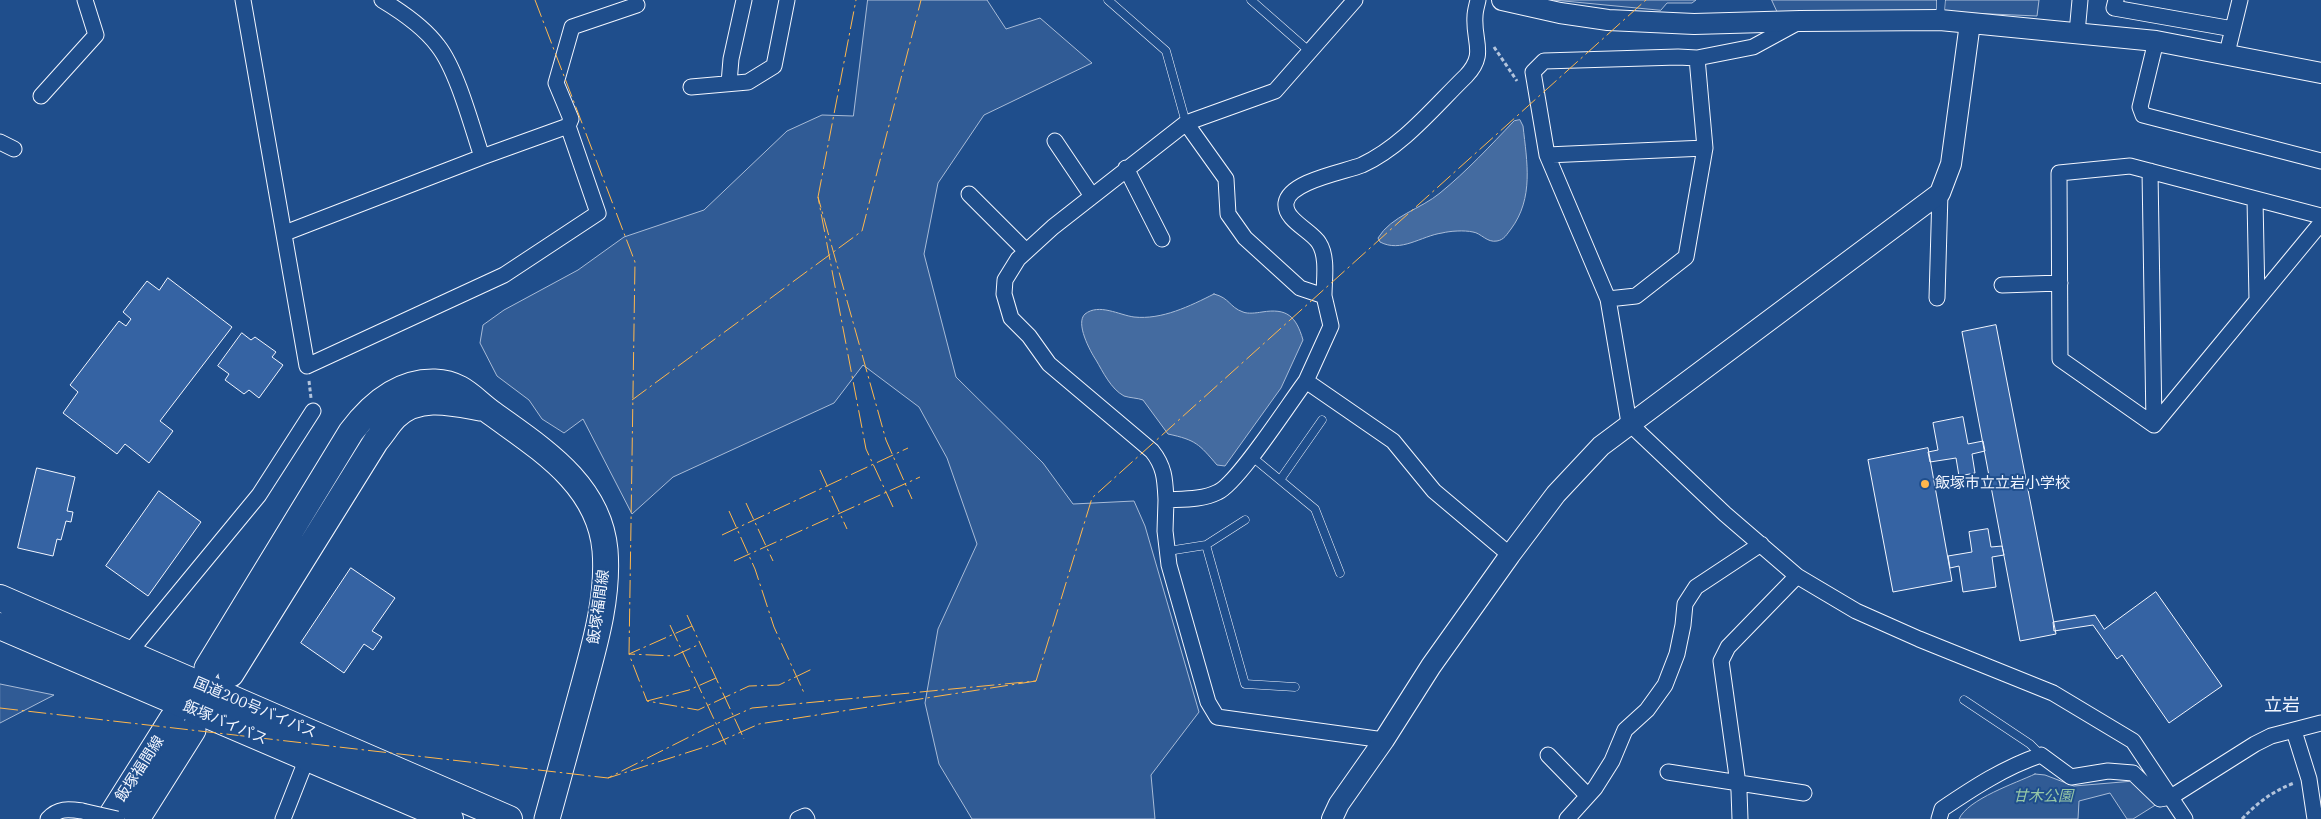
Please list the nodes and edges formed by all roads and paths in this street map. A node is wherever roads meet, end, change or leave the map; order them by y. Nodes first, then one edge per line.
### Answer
1 (85, 0) edge
2 (243, 0) edge
3 (382, 0) edge
4 (744, 0) edge
5 (787, 0) edge
6 (1108, 0) edge
7 (1251, 0) edge
8 (1355, 0) edge
9 (1478, 0) edge
10 (1502, 0) edge
11 (1941, 0) edge
12 (2080, 0) edge
13 (2116, 0) edge
14 (2240, 0) edge
15 (637, 5) dead end
16 (1940, 20) junction
17 (1800, 21) junction
18 (1970, 23) junction
19 (2233, 29) junction
20 (1476, 30) junction
21 (2077, 33) junction
22 (2156, 41) junction
23 (1309, 52) junction
24 (2228, 53) junction
25 (1697, 58) junction
26 (2321, 73) edge
27 (729, 83) junction
28 (691, 87) dead end
29 (1536, 92) junction
30 (41, 96) dead end
31 (1186, 123) junction
32 (568, 126) junction
33 (1055, 141) dead end
34 (1705, 148) junction
35 (1547, 155) junction
36 (482, 157) junction
37 (2321, 161) edge
38 (1126, 168) junction
39 (2150, 171) junction
40 (1940, 193) junction
41 (970, 194) dead end
42 (1092, 196) junction
43 (2255, 199) junction
44 (2321, 216) edge
45 (2321, 223) edge
46 (285, 233) junction
47 (1162, 239) dead end
48 (1026, 251) junction
49 (2060, 283) junction
50 (2002, 285) dead end
51 (1324, 296) junction
52 (1937, 298) dead end
53 (1608, 299) junction
54 (2257, 300) junction
55 (307, 366) junction
56 (1306, 381) junction
57 (485, 409) junction
58 (313, 411) joint
59 (1322, 420) dead end
60 (1629, 423) junction
61 (2154, 425) junction
62 (1251, 456) junction
63 (1280, 480) junction
64 (1166, 500) junction
65 (1245, 520) dead end
66 (1761, 544) junction
67 (1206, 545) junction
68 (1168, 551) junction
69 (1510, 555) junction
70 (1340, 572) dead end
71 (1797, 576) junction
72 (0, 598) edge
73 (0, 626) edge
74 (0, 634) edge
75 (41, 644) junction
76 (128, 654) junction
77 (207, 668) dead end
78 (231, 674) dead end
79 (1295, 687) dead end
80 (1964, 700) dead end
81 (2321, 723) edge
82 (2294, 731) junction
83 (1384, 740) junction
84 (1548, 755) dead end
85 (2041, 755) junction
86 (307, 758) junction
87 (1668, 772) dead end
88 (2309, 779) junction
89 (1738, 783) junction
90 (1804, 793) dead end
91 (1588, 796) junction
92 (2171, 798) junction
93 (1335, 811) edge
94 (48, 819) edge
95 (108, 819) edge
96 (116, 819) edge
97 (137, 819) edge
98 (283, 819) edge
99 (450, 819) edge
100 (509, 819) edge
101 (547, 819) edge
102 (798, 819) edge
103 (807, 819) edge
104 (1325, 819) edge
105 (1567, 819) edge
106 (1740, 819) edge
107 (1939, 819) edge
108 (2185, 819) edge
109 (2242, 819) edge
110 (2315, 819) edge

1 - 30 street
2 - 46 street
3 - 36 street
4 - 27 street
5 - 27 street
6 - 31 lane
7 - 23 lane
8 - 23 street
9 - 20 street
10 - 17 street
11 - 16 lane
12 - 21 street
13 - 19 street
14 - 19 street
15 - 32 street
16 - 17 street
16 - 18 street
17 - 25 street
18 - 21 street
18 - 40 street
19 - 24 street
20 - 29 path
20 - 51 street
21 - 22 street
22 - 24 street
22 - 37 street
23 - 31 street
24 - 26 street
25 - 29 street
25 - 34 street
27 - 28 street
29 - 35 street
31 - 38 street
31 - 51 street
32 - 36 street
32 - 55 street
33 - 42 street
34 - 35 street
34 - 53 street
35 - 53 street
36 - 46 street
38 - 42 street
38 - 47 street
39 - 43 street
39 - 49 street
39 - 61 street
40 - 52 street
40 - 60 street
41 - 48 street
42 - 48 street
43 - 44 street
43 - 54 street
45 - 54 street
46 - 55 street
48 - 64 street
49 - 50 street
49 - 61 street
51 - 56 street
53 - 60 street
54 - 61 street
55 - 58 path
56 - 62 street
56 - 69 street
57 - 77 main road, 飯塚福間線
57 - 78 main road, 飯塚福間線
57 - 101 main road, 飯塚福間線
58 - 76 street
59 - 63 lane
60 - 66 street
60 - 69 street
62 - 63 lane
62 - 64 street
63 - 70 lane
64 - 68 street
65 - 67 lane
66 - 71 street
66 - 91 street
67 - 68 lane
67 - 79 lane
68 - 83 street
69 - 83 street
71 - 89 street
71 - 92 street
72 - 76 highway, 国道200号バイパス
73 - 75 highway, 飯塚バイパス
74 - 75 main road
75 - 86 highway, 飯塚バイパス
76 - 100 highway, 国道200号バイパス
80 - 85 lane
81 - 82 street
82 - 88 street
82 - 92 street
83 - 93 street
84 - 91 street
85 - 92 street
85 - 107 street
86 - 98 street
86 - 99 highway, 飯塚バイパス
87 - 89 street
88 - 109 path
88 - 110 street
89 - 90 street
89 - 106 street
91 - 105 street
92 - 108 street
93 - 104 street
94 - 96 street, bridge
95 - 97 main road, 飯塚福間線
102 - 103 street

